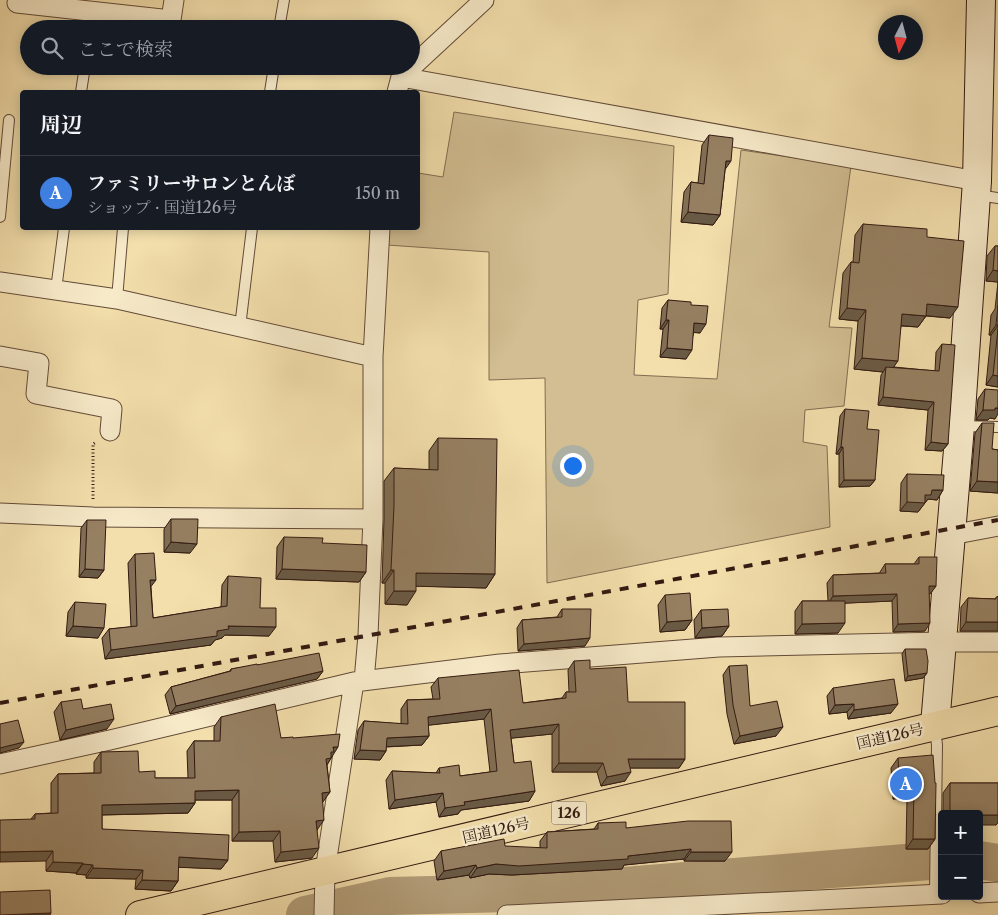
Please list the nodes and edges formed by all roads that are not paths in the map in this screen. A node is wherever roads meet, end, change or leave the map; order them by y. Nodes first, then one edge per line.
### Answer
1 (18, 0) edge
2 (174, 0) edge
3 (284, 0) edge
4 (483, 0) edge
5 (981, 0) edge
6 (91, 20) edge
7 (281, 20) edge
8 (420, 65) edge
9 (84, 75) edge
10 (273, 75) edge
11 (410, 75) edge
12 (400, 85) edge
13 (81, 90) edge
14 (270, 90) edge
15 (9, 120) dead end
16 (984, 191) edge
17 (0, 217) edge
18 (64, 230) edge
19 (123, 230) edge
20 (252, 230) edge
21 (380, 230) edge
22 (0, 282) edge
23 (56, 290) junction
24 (117, 299) junction
25 (240, 327) junction
26 (0, 356) edge
27 (373, 357) junction
28 (960, 426) junction
29 (998, 427) edge
30 (110, 431) road end
31 (0, 513) edge
32 (373, 519) junction
33 (998, 526) edge
34 (951, 535) junction
35 (942, 642) junction
36 (998, 642) edge
37 (359, 682) junction
38 (998, 711) edge
39 (935, 725) junction
40 (0, 764) edge
41 (325, 882) junction
42 (998, 892) edge
43 (983, 893) edge
44 (938, 894) edge
45 (678, 911) edge
46 (140, 915) edge
47 (324, 915) edge
48 (507, 915) edge

1 - 6 street
2 - 6 street
3 - 7 lane
4 - 8 street
5 - 16 street
9 - 13 lane
10 - 14 lane
11 - 12 street
12 - 16 street
15 - 17 lane
16 - 28 street
18 - 23 lane
19 - 24 lane
20 - 25 lane
21 - 27 street
22 - 23 street
23 - 24 street
24 - 25 street
25 - 27 street
26 - 30 street
27 - 32 street
28 - 29 lane
28 - 34 street
31 - 32 street
32 - 37 street
33 - 34 street
34 - 35 street
35 - 36 street
35 - 37 street
35 - 39 street
37 - 40 street
37 - 41 street
38 - 39 highway, 国道126号 / 126
39 - 41 highway, 国道126号 / 126
39 - 44 lane
41 - 46 highway, 国道126号 / 126
41 - 47 street
42 - 43 street
44 - 45 street
45 - 48 street

